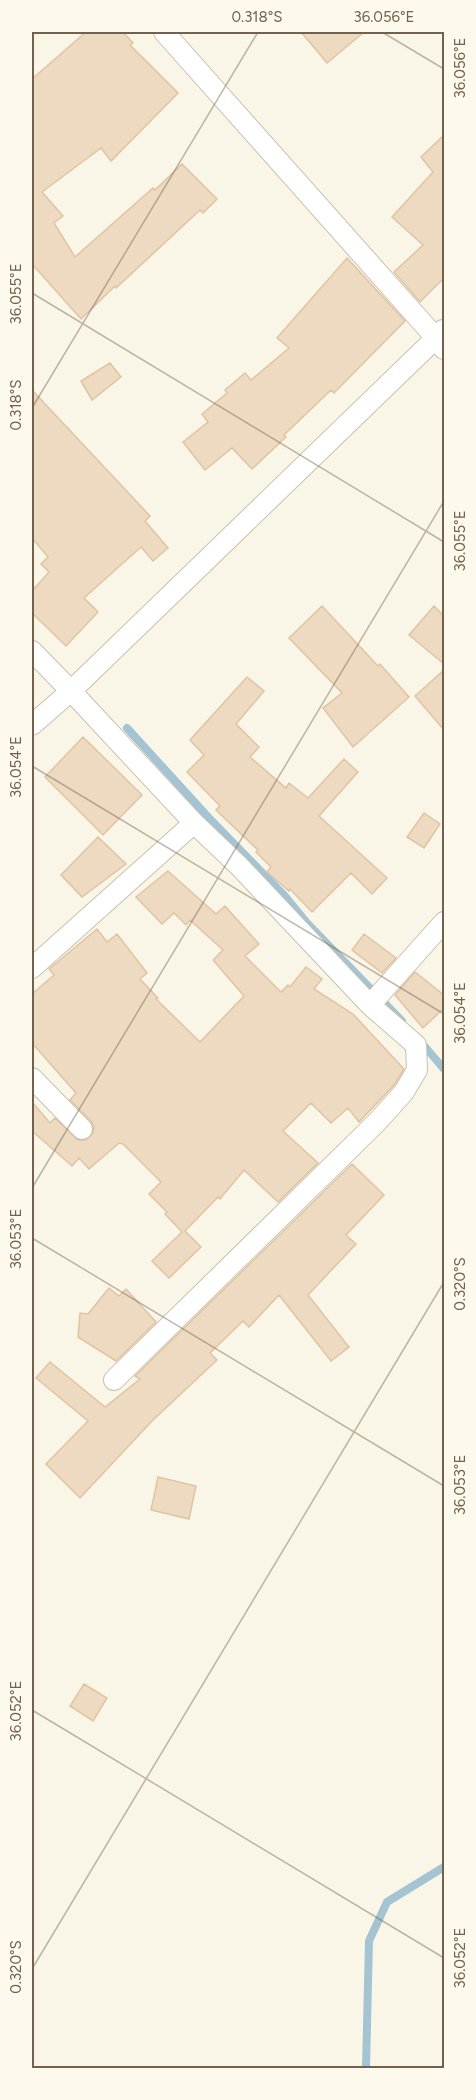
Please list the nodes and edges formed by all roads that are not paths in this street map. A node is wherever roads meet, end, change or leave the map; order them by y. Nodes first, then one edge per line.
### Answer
1 (164, 32) edge
2 (442, 338) edge
3 (32, 651) edge
4 (71, 691) junction
5 (32, 725) edge
6 (194, 823) junction
7 (444, 922) edge
8 (32, 968) edge
9 (370, 1005) junction
10 (32, 1078) edge
11 (82, 1129) dead end
12 (114, 1380) dead end

1 - 2 street
2 - 4 street
3 - 4 street
4 - 5 street
4 - 6 street
6 - 8 street
6 - 9 street
7 - 9 street
9 - 12 street
10 - 11 street

